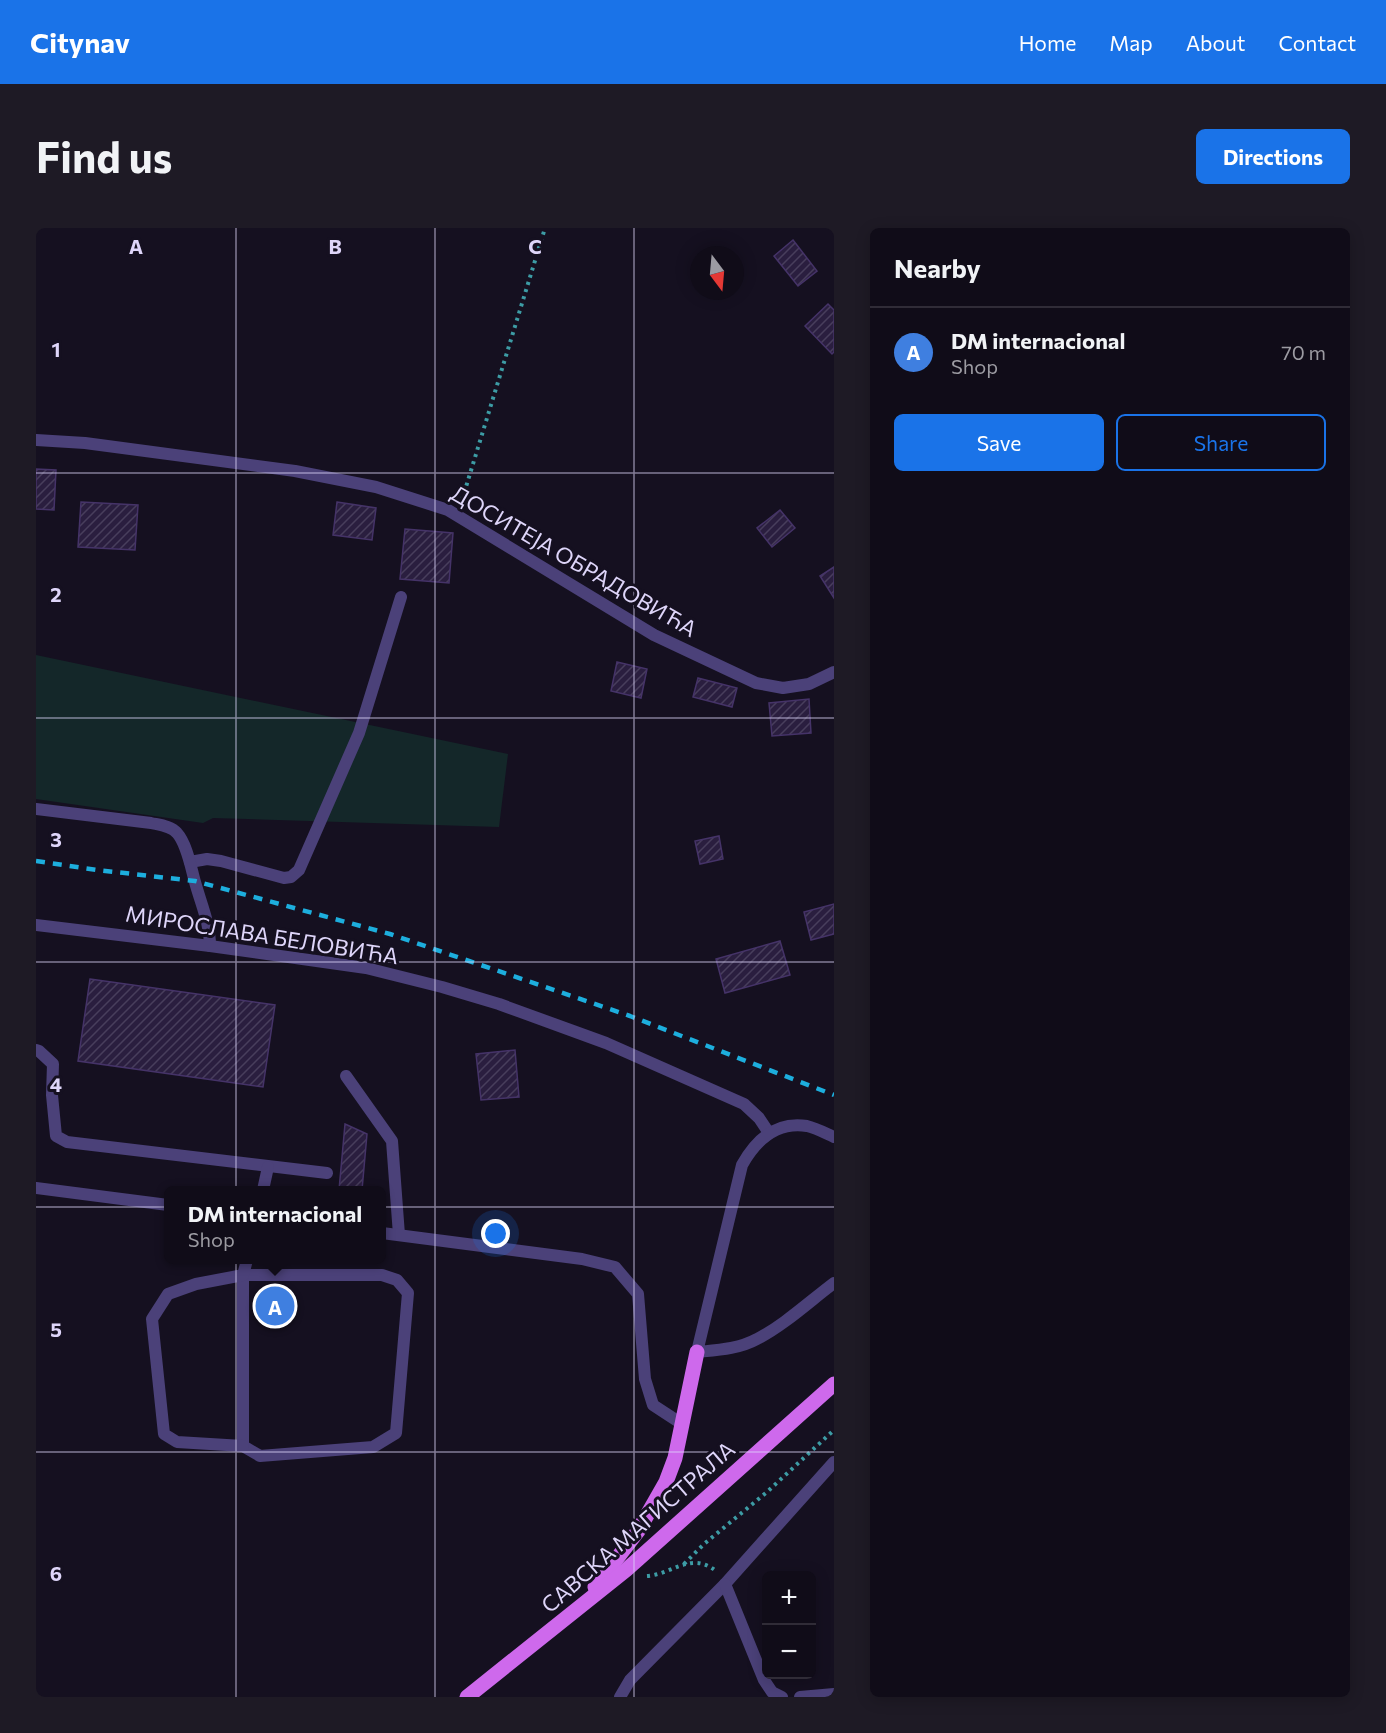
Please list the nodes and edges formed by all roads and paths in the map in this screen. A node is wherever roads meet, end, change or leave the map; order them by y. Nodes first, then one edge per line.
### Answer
1 (545, 228) edge
2 (36, 440) edge
3 (457, 514) junction
4 (401, 597) dead end
5 (834, 672) edge
6 (36, 810) edge
7 (190, 862) junction
8 (36, 925) edge
9 (210, 946) junction
10 (36, 1050) edge
11 (346, 1076) dead end
12 (769, 1132) junction
13 (834, 1137) edge
14 (268, 1167) junction
15 (327, 1173) dead end
16 (264, 1186) edge
17 (36, 1188) edge
18 (164, 1204) edge
19 (386, 1234) edge
20 (399, 1235) junction
21 (246, 1264) edge
22 (243, 1275) junction
23 (834, 1283) edge
24 (697, 1352) junction
25 (834, 1384) edge
26 (682, 1424) junction
27 (834, 1430) edge
28 (243, 1446) junction
29 (834, 1462) edge
30 (684, 1564) junction
31 (626, 1570) junction
32 (724, 1584) junction
33 (573, 1614) junction
34 (834, 1694) edge
35 (467, 1697) edge
36 (620, 1697) edge
37 (782, 1697) edge
38 (800, 1697) edge

1 - 3 path
2 - 3 street, ДОСИТЕЈА ОБРАДОВИЋА
3 - 5 street, ДОСИТЕЈА ОБРАДОВИЋА
4 - 7 street
6 - 7 street
7 - 9 street
8 - 9 street, МИРОСЛАВА БЕЛОВИЋА
9 - 12 street, МИРОСЛАВА БЕЛОВИЋА
10 - 14 street
11 - 20 street
12 - 13 street
12 - 24 street
14 - 15 street
14 - 16 street
17 - 18 street
19 - 20 street
20 - 26 street
21 - 22 street
22 - 28 street
22 - 28 street
22 - 28 street
23 - 24 street
24 - 26 main road
25 - 31 main road, САВСКА МАГИСТРАЛА
26 - 33 main road
27 - 30 path
29 - 32 street
30 - 31 path
30 - 32 path
31 - 33 main road, САВСКА МАГИСТРАЛА
32 - 36 street
32 - 37 street
33 - 35 main road, САВСКА МАГИСТРАЛА
34 - 38 street

